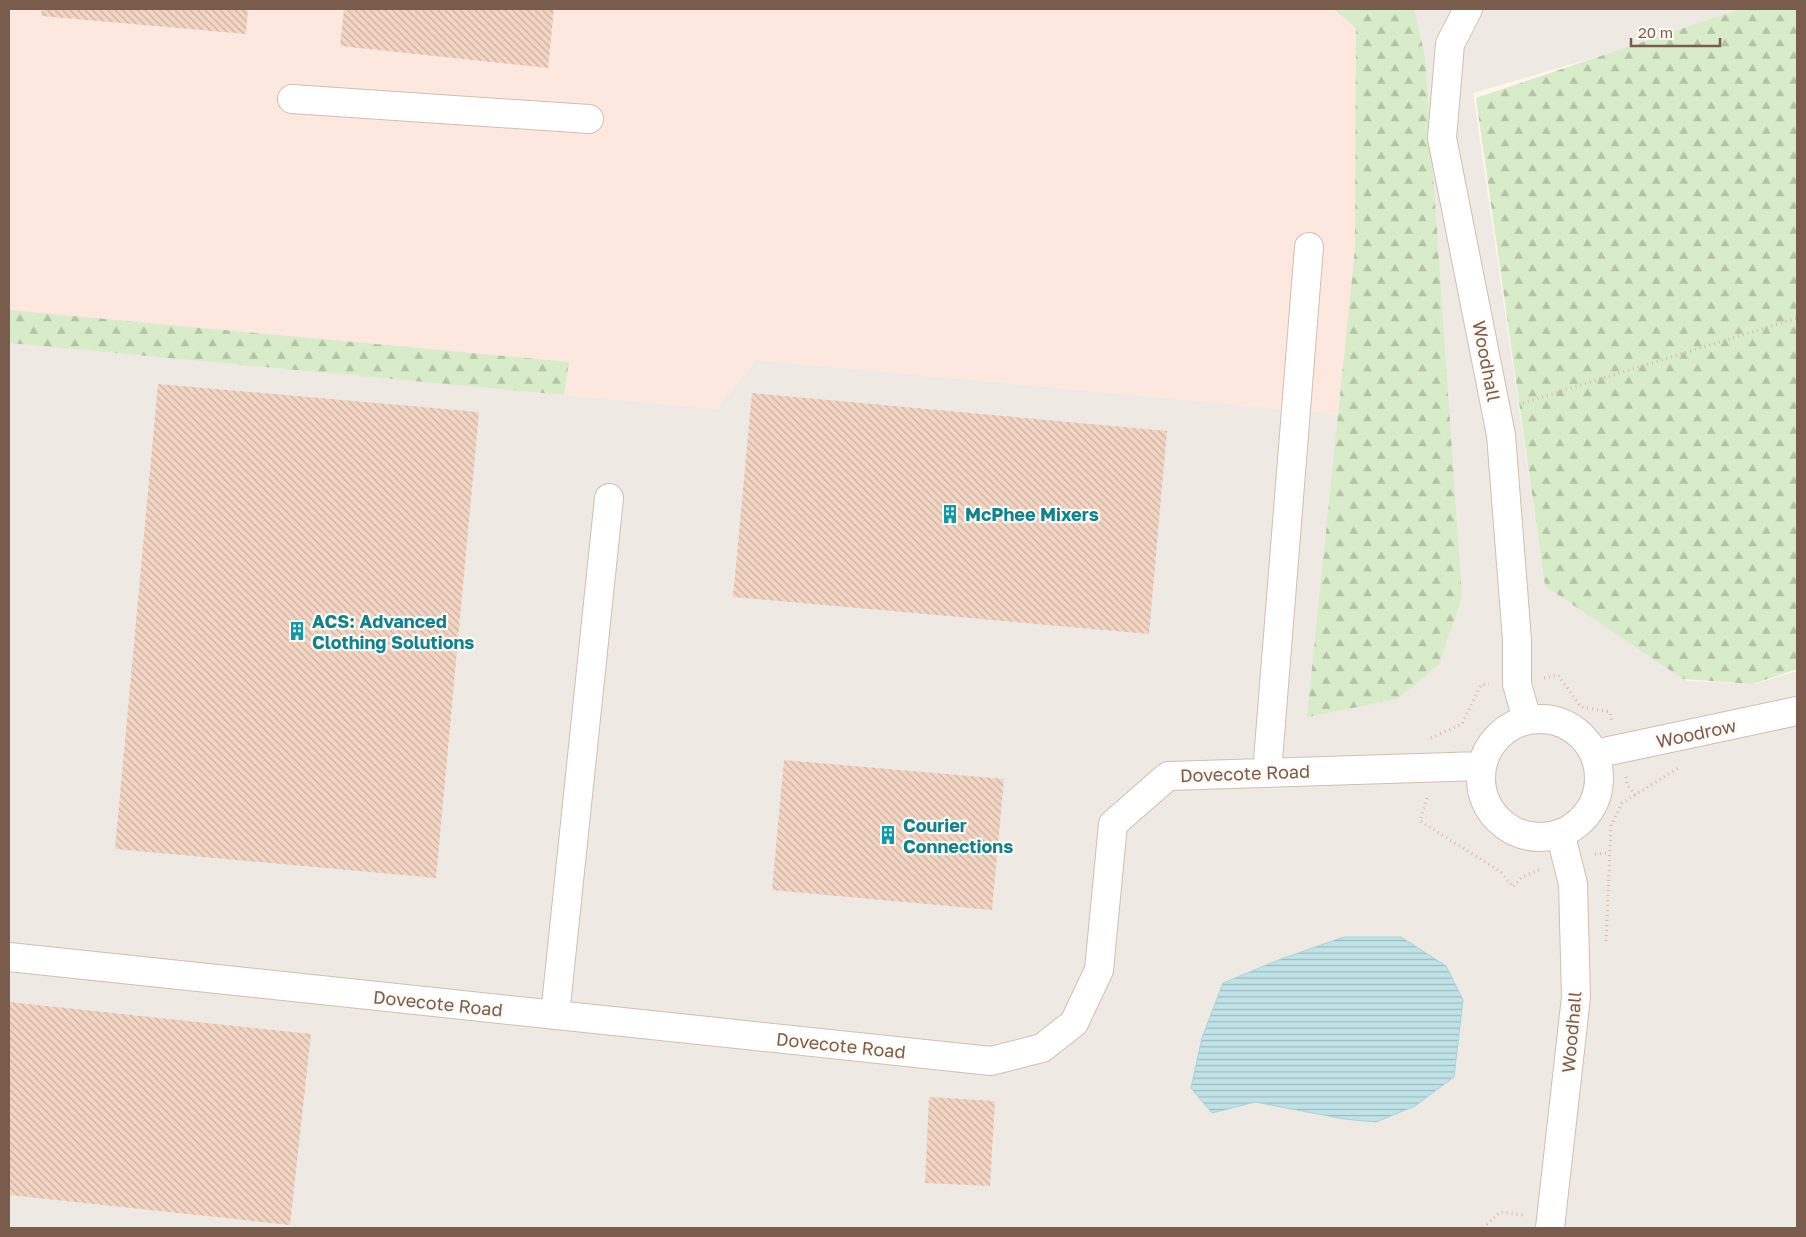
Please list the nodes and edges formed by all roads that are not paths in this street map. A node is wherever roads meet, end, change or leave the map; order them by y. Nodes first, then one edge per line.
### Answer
1 (1468, 9) edge
2 (292, 98) dead end
3 (590, 119) dead end
4 (1309, 247) dead end
5 (610, 498) dead end
6 (1797, 711) edge
7 (1527, 720) junction
8 (1595, 754) junction
9 (1481, 766) junction
10 (1267, 772) junction
11 (1564, 847) junction
12 (9, 958) edge
13 (555, 1015) junction
14 (1550, 1228) edge

1 - 7 street, Woodhall
2 - 3 street
4 - 10 street
5 - 13 street
6 - 8 street, Woodrow
7 - 8 street
7 - 9 street
8 - 11 street
9 - 10 street, Dovecote Road
9 - 11 street
10 - 13 street, Dovecote Road
11 - 14 street, Woodhall
12 - 13 street, Dovecote Road

